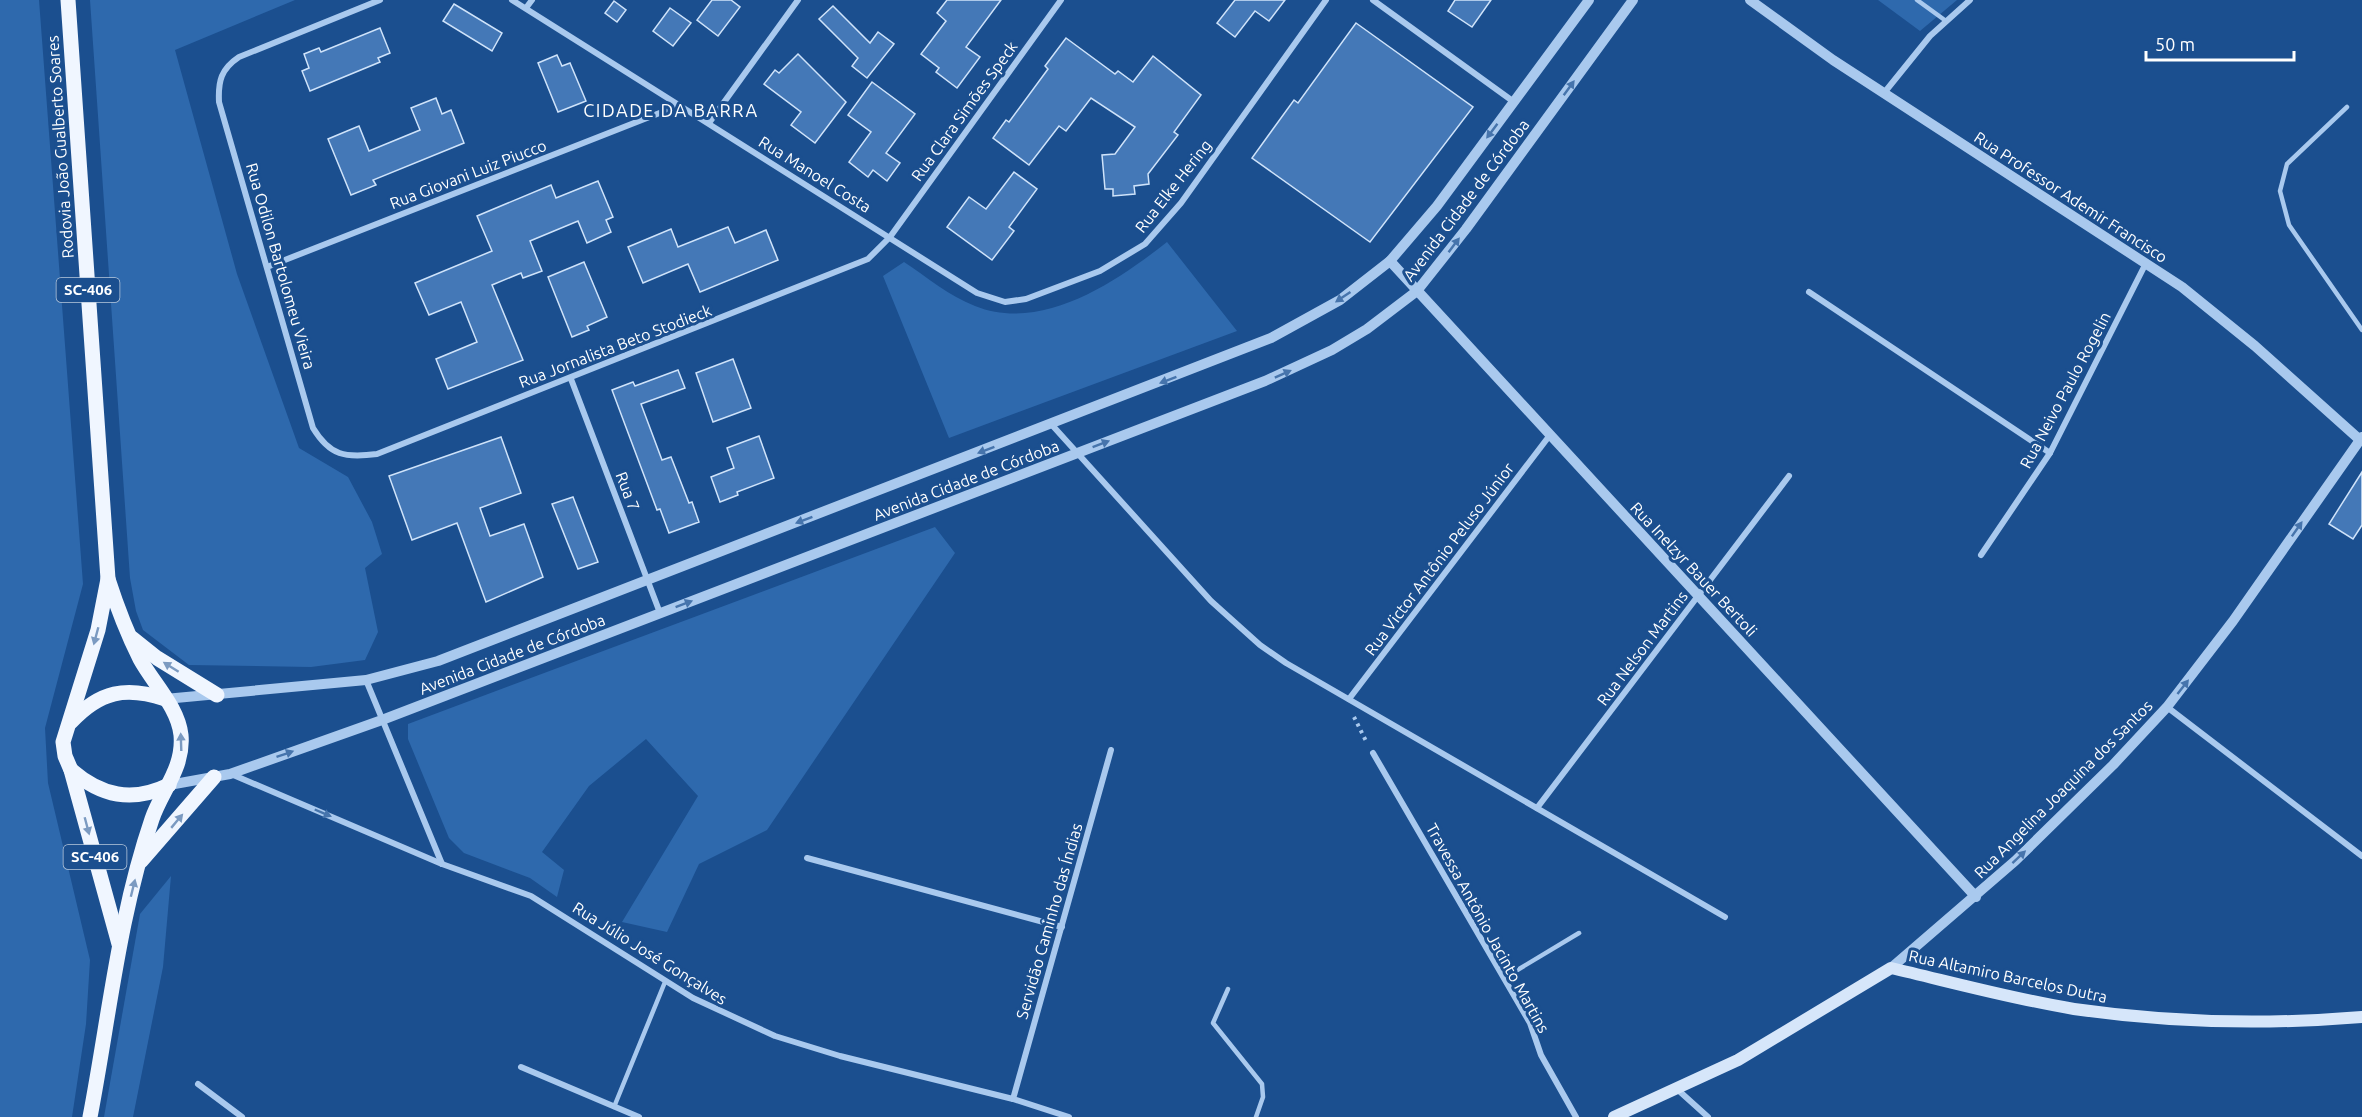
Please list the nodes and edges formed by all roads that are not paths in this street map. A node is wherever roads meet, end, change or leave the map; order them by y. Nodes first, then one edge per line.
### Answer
1 (68, 0) edge
2 (380, 0) edge
3 (512, 0) edge
4 (531, 0) edge
5 (798, 0) edge
6 (1060, 0) edge
7 (1326, 0) edge
8 (1373, 0) edge
9 (1590, 0) edge
10 (1633, 0) edge
11 (1750, 0) edge
12 (1917, 0) edge
13 (1970, 0) edge
14 (526, 8) junction
15 (1946, 21) junction
16 (1884, 93) junction
17 (1514, 102) junction
18 (680, 105) junction
19 (2347, 107) dead end
20 (709, 123) junction
21 (890, 237) junction
22 (1390, 261) junction
23 (2145, 263) junction
24 (267, 267) junction
25 (1417, 291) junction
26 (1809, 292) dead end
27 (2362, 330) edge
28 (571, 379) junction
29 (1052, 424) junction
30 (1550, 435) junction
31 (2361, 438) edge
32 (1077, 453) junction
33 (2050, 453) junction
34 (340, 455) joint
35 (1789, 476) dead end
36 (1981, 555) dead end
37 (108, 579) junction
38 (648, 580) junction
39 (1698, 596) junction
40 (660, 613) junction
41 (129, 635) junction
42 (366, 680) junction
43 (217, 695) junction
44 (165, 699) junction
45 (1349, 699) junction
46 (2167, 707) junction
47 (382, 720) junction
48 (66, 728) junction
49 (1111, 750) dead end
50 (1373, 753) road end
51 (71, 770) junction
52 (230, 774) junction
53 (214, 777) junction
54 (169, 785) junction
55 (1537, 808) junction
56 (2362, 856) edge
57 (807, 858) dead end
58 (139, 864) junction
59 (442, 864) junction
60 (1976, 897) junction
61 (1725, 917) dead end
62 (1062, 927) junction
63 (1579, 933) dead end
64 (119, 944) junction
65 (1891, 968) junction
66 (1504, 978) junction
67 (665, 982) junction
68 (1228, 989) dead end
69 (2362, 1017) edge
70 (521, 1067) dead end
71 (198, 1084) dead end
72 (1678, 1090) junction
73 (1014, 1098) junction
74 (615, 1107) junction
75 (90, 1117) edge
76 (242, 1117) edge
77 (639, 1117) edge
78 (1069, 1117) edge
79 (1256, 1117) edge
80 (1576, 1117) edge
81 (1614, 1117) edge
82 (1708, 1117) edge

1 - 37 main road, Rodovia João Gualberto Soares / SC-406
2 - 24 street, Rua Odilon Bartolomeu Vieira
3 - 14 street, Rua Manoel Costa
4 - 14 street
5 - 20 street
6 - 21 street, Rua Clara Simões Speck
7 - 21 street, Rua Elke Hering
8 - 17 street
9 - 17 street, Avenida Cidade de Córdoba
25 -> 10 street, Avenida Cidade de Córdoba
11 - 16 street, Rua Professor Ademir Francisco
12 - 15 lane
13 - 15 street
14 - 18 street, Rua Manoel Costa
15 - 16 street
16 - 23 street, Rua Professor Ademir Francisco
17 -> 22 street, Avenida Cidade de Córdoba
18 - 20 street, Rua Manoel Costa
18 - 24 street, Rua Giovani Luiz Piucco
19 - 27 lane
20 - 21 street, Rua Manoel Costa
21 - 28 street, Rua Jornalista Beto Stodieck
22 - 25 street, Rua Inelzyr Bauer Bertoli
22 -> 29 street, Avenida Cidade de Córdoba
23 - 31 street, Rua Professor Ademir Francisco
23 - 33 street, Rua Neivo Paulo Rogelin
24 - 34 street, Rua Odilon Bartolomeu Vieira
25 - 30 street, Rua Inelzyr Bauer Bertoli
32 -> 25 street, Avenida Cidade de Córdoba
26 - 33 street
28 - 34 street, Rua Jornalista Beto Stodieck
28 - 38 street, Rua 7
29 - 32 street
29 -> 38 street, Avenida Cidade de Córdoba
30 - 39 street, Rua Inelzyr Bauer Bertoli
30 - 45 street, Rua Victor Antônio Peluso Júnior
46 -> 31 street, Rua Angelina Joaquina dos Santos
40 -> 32 street, Avenida Cidade de Córdoba
32 - 45 street
33 - 36 street, Rua Neivo Paulo Rogelin
35 - 39 street, Rua Nelson Martins
37 - 41 main road, SC-406
37 -> 48 main road, SC-406
38 - 40 street, Rua 7
38 - 42 street, Avenida Cidade de Córdoba
39 - 55 street, Rua Nelson Martins
39 - 60 street, Rua Inelzyr Bauer Bertoli
40 - 47 street, Avenida Cidade de Córdoba
43 -> 41 main road
41 - 44 main road, SC-406
42 - 43 street, Avenida Cidade de Córdoba
42 - 47 street
43 - 44 street, Avenida Cidade de Córdoba
44 - 48 main road
54 -> 44 main road, SC-406
45 - 55 street
46 - 56 street
60 -> 46 street, Rua Angelina Joaquina dos Santos
52 -> 47 street, Avenida Cidade de Córdoba
47 - 59 street
48 - 51 main road, SC-406
49 - 62 street, Servidão Caminho das Índias
50 - 66 street, Travessa Antônio Jacinto Martins
51 - 54 main road
51 -> 64 main road, SC-406
52 - 53 street, Avenida Cidade de Córdoba
52 -> 59 street, Rua Júlio José Gonçalves
53 - 54 street, Avenida Cidade de Córdoba
58 -> 53 main road
54 - 58 main road, SC-406
55 - 61 street
57 - 62 street
64 -> 58 main road, SC-406
59 - 67 street, Rua Júlio José Gonçalves
60 - 65 street, Rua Angelina Joaquina dos Santos
62 - 73 street, Servidão Caminho das Índias
63 - 66 lane
64 - 75 main road, SC-406
65 - 69 main road, Rua Altamiro Barcelos Dutra
65 - 72 main road, Rua Altamiro Barcelos Dutra
66 - 80 street, Travessa Antônio Jacinto Martins
67 - 73 street, Rua Júlio José Gonçalves
67 - 74 lane
68 - 79 lane
70 - 74 street
71 - 76 street
72 - 81 main road, Rua Altamiro Barcelos Dutra
72 - 82 street
73 - 78 street, Rua Júlio José Gonçalves
74 - 77 street

